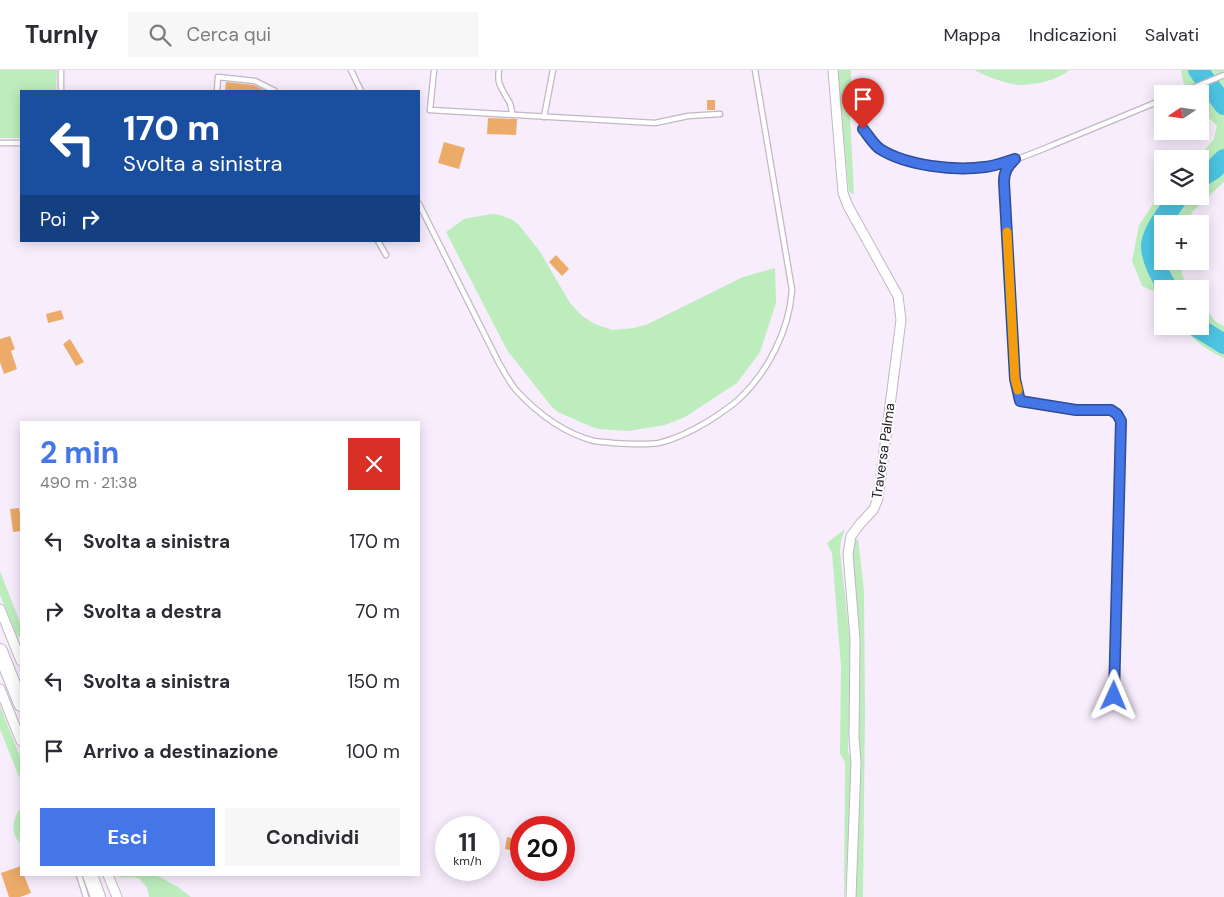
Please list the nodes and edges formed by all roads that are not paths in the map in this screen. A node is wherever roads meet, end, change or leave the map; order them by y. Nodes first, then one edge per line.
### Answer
1 (62, 70) edge
2 (351, 70) edge
3 (434, 70) edge
4 (499, 70) edge
5 (553, 70) edge
6 (755, 70) edge
7 (833, 70) edge
8 (1224, 75) edge
9 (1200, 85) edge
10 (61, 90) edge
11 (217, 90) edge
12 (273, 90) edge
13 (361, 90) edge
14 (1154, 103) edge
15 (720, 114) dead end
16 (512, 115) junction
17 (544, 117) junction
18 (863, 129) dead end
19 (20, 142) edge
20 (0, 143) edge
21 (1015, 159) junction
22 (420, 206) edge
23 (379, 242) edge
24 (386, 255) dead end
25 (0, 608) edge
26 (0, 651) edge
27 (20, 658) edge
28 (0, 689) edge
29 (1114, 696) dead end
30 (20, 701) edge
31 (20, 739) edge
32 (78, 876) edge
33 (90, 876) edge
34 (108, 876) edge
35 (86, 897) edge
36 (98, 897) edge
37 (117, 897) edge
38 (851, 897) edge

1 - 10 lane
2 - 13 lane
3 - 16 lane
4 - 16 lane
5 - 17 lane
6 - 22 lane
7 - 38 street, Traversa Palma
8 - 9 lane
11 - 12 lane
14 - 21 lane
15 - 17 lane
16 - 17 lane
18 - 21 lane
19 - 20 lane
21 - 29 lane
23 - 24 lane
25 - 27 street
26 - 30 main road
28 - 31 street
32 - 35 lane
33 - 36 main road
34 - 37 street

